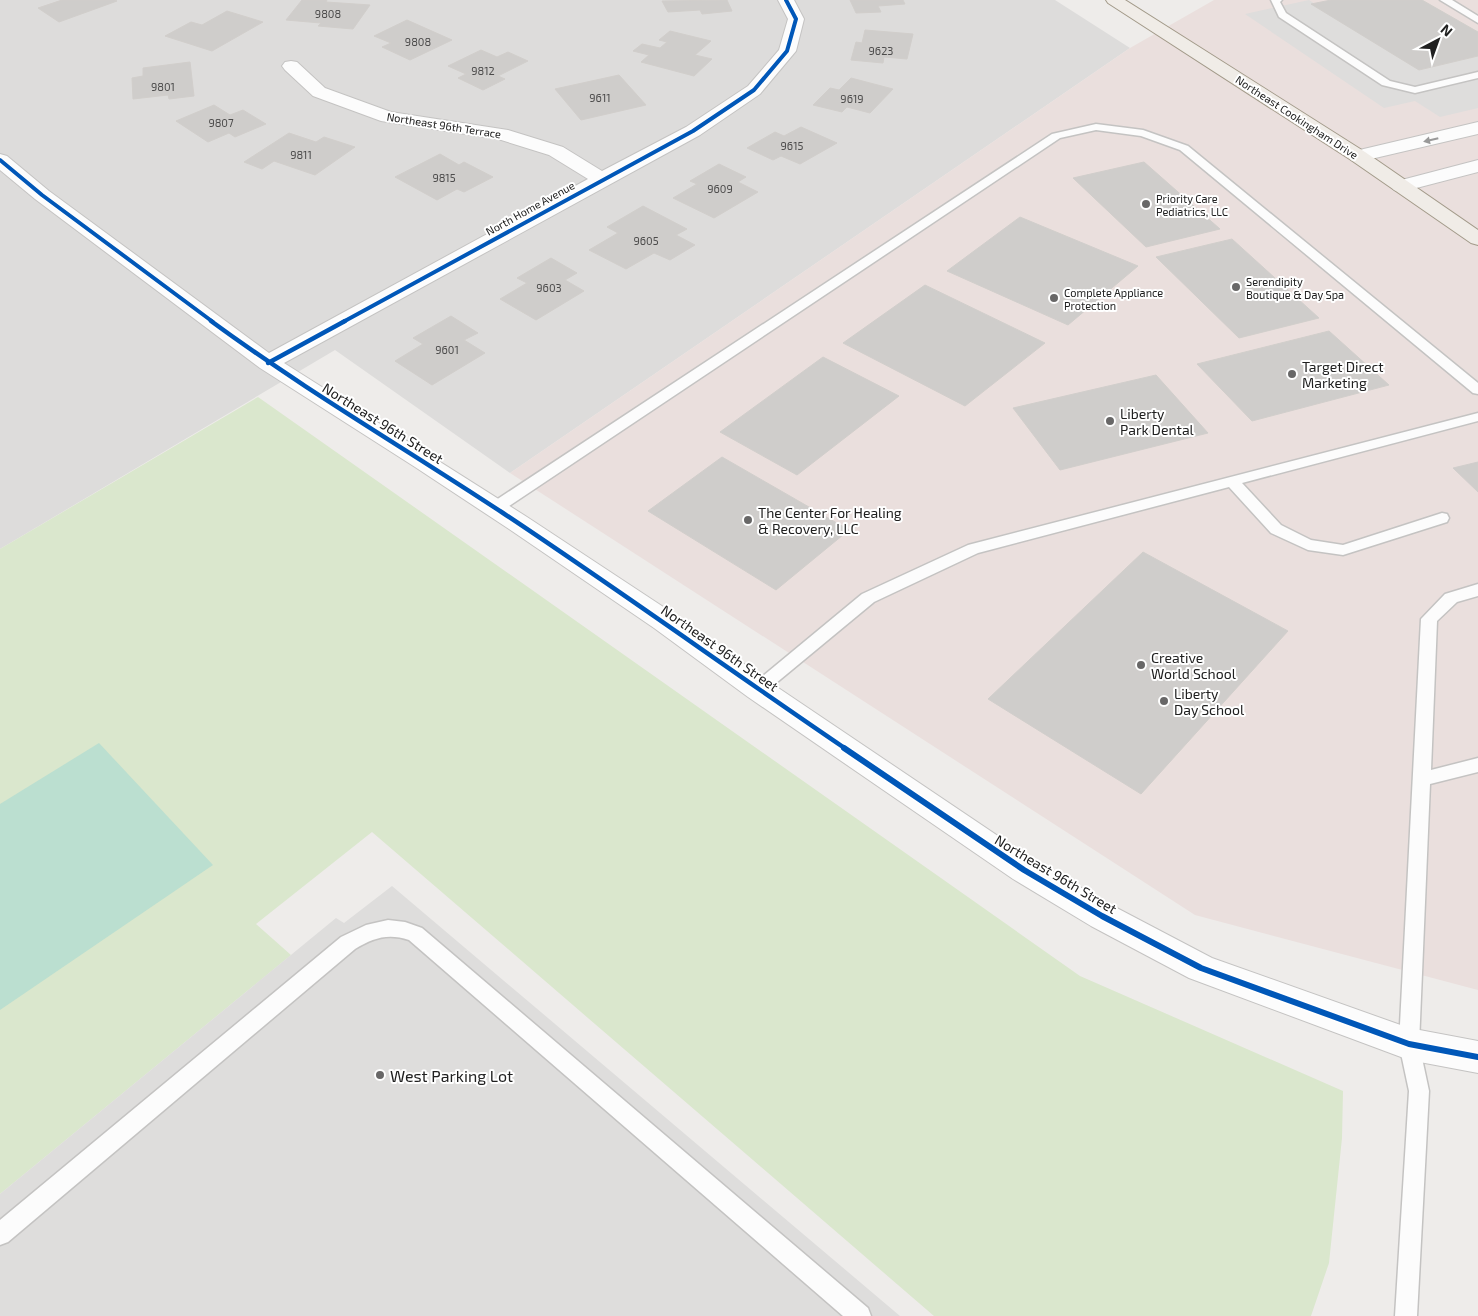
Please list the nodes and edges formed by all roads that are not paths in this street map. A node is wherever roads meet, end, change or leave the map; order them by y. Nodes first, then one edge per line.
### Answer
1 (786, 0) edge
2 (1114, 0) edge
3 (1277, 0) edge
4 (1445, 0) edge
5 (1478, 20) edge
6 (291, 66) dead end
7 (1478, 75) edge
8 (1478, 128) edge
9 (1358, 156) junction
10 (0, 160) edge
11 (1478, 166) edge
12 (602, 178) junction
13 (1401, 186) junction
14 (1478, 239) edge
15 (268, 363) junction
16 (1478, 390) edge
17 (1478, 417) edge
18 (1232, 481) junction
19 (495, 508) junction
20 (1442, 518) dead end
21 (1478, 590) edge
22 (758, 689) junction
23 (1478, 765) edge
24 (1421, 779) junction
25 (1409, 1044) junction
26 (1478, 1057) edge
27 (0, 1234) edge
28 (860, 1316) edge
29 (1406, 1316) edge

1 - 12 street, North Home Avenue
2 - 9 main road, Northeast Cookingham Drive
3 - 7 lane
4 - 5 lane
6 - 12 street, Northeast 96th Terrace
8 -> 9 street
9 - 13 main road, Northeast Cookingham Drive
10 - 15 street, Northeast 96th Street
11 - 13 street
12 - 15 street, North Home Avenue
13 - 14 main road, Northeast Cookingham Drive
15 - 19 street, Northeast 96th Street
16 - 19 lane
17 - 18 lane
18 - 20 lane
18 - 22 lane
19 - 22 street, Northeast 96th Street
21 - 24 lane
22 - 25 street, Northeast 96th Street
23 - 24 lane
24 - 25 lane
25 - 26 street, Northeast 96th Street
25 - 29 lane
27 - 28 lane

